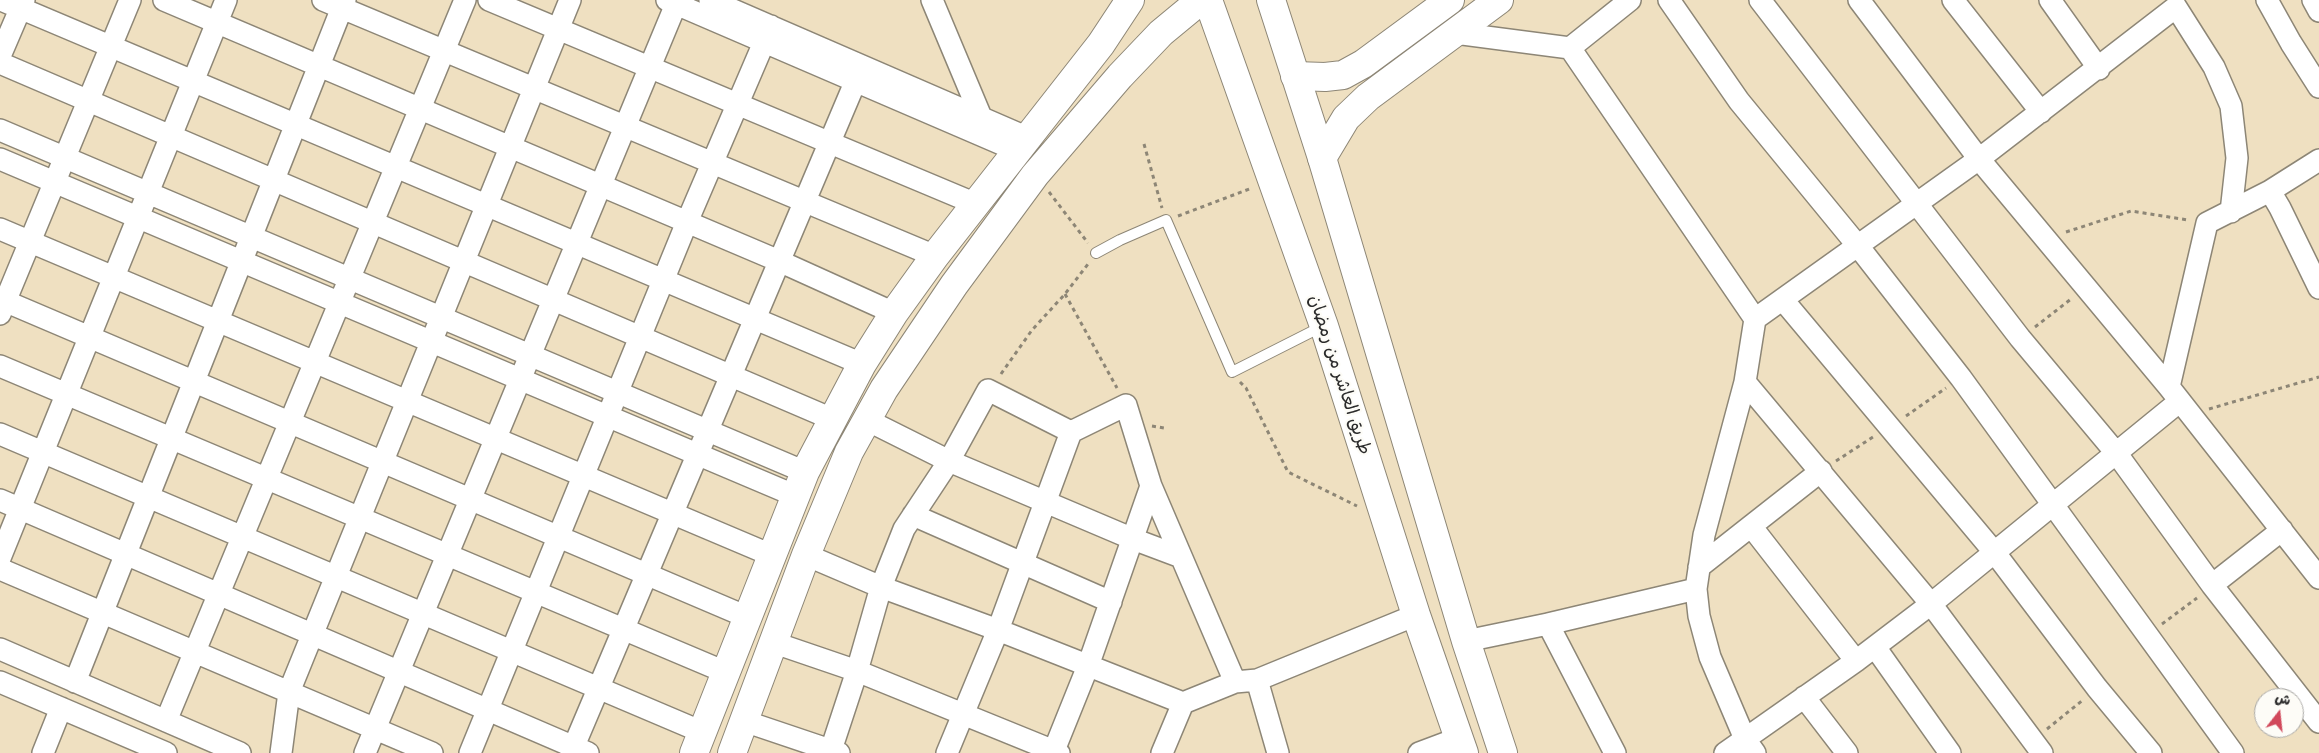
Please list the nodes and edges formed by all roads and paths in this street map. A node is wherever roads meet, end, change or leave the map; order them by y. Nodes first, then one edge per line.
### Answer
1 (130, 0) edge
2 (164, 0) edge
3 (226, 0) edge
4 (465, 0) edge
5 (489, 0) edge
6 (570, 0) edge
7 (710, 0) edge
8 (932, 0) edge
9 (1130, 0) edge
10 (1202, 0) edge
11 (1271, 0) edge
12 (1450, 0) edge
13 (1499, 0) edge
14 (1630, 0) edge
15 (1669, 0) edge
16 (1760, 0) edge
17 (1953, 0) edge
18 (2050, 0) edge
19 (2267, 0) edge
20 (2314, 0) edge
21 (671, 2) edge
22 (2177, 2) edge
23 (15, 3) edge
24 (337, 3) edge
25 (1868, 3) edge
26 (2319, 11) edge
27 (216, 22) junction
28 (558, 29) junction
29 (1455, 32) junction
30 (767, 34) junction
31 (111, 46) junction
32 (1570, 48) junction
33 (444, 50) junction
34 (0, 56) edge
35 (0, 63) edge
36 (319, 66) junction
37 (650, 67) junction
38 (2099, 69) junction
39 (859, 73) junction
40 (1295, 76) junction
41 (193, 81) junction
42 (2319, 87) edge
43 (534, 88) junction
44 (88, 101) junction
45 (738, 104) junction
46 (420, 109) junction
47 (2041, 112) junction
48 (981, 117) junction
49 (296, 125) junction
50 (625, 126) junction
51 (0, 130) edge
52 (171, 136) junction
53 (990, 138) junction
54 (829, 142) junction
55 (1023, 144) junction
56 (1144, 144) dead end
57 (510, 147) junction
58 (65, 158) junction
59 (1322, 158) junction
60 (0, 159) edge
61 (1979, 159) junction
62 (2319, 160) edge
63 (713, 163) junction
64 (396, 167) junction
65 (1035, 175) junction
66 (274, 180) junction
67 (1273, 180) junction
68 (55, 182) junction
69 (601, 186) junction
70 (2270, 192) junction
71 (148, 193) junction
72 (804, 201) junction
73 (1915, 203) junction
74 (976, 204) junction
75 (486, 205) junction
76 (2231, 212) junction
77 (138, 218) junction
78 (1166, 220) junction
79 (373, 222) junction
80 (687, 222) junction
81 (2207, 223) junction
82 (0, 229) edge
83 (252, 237) junction
84 (2046, 239) junction
85 (30, 242) junction
86 (576, 244) junction
87 (1858, 246) junction
88 (1096, 253) junction
89 (935, 256) junction
90 (464, 260) junction
91 (779, 261) junction
92 (242, 262) junction
93 (114, 277) junction
94 (350, 279) junction
95 (664, 281) junction
96 (2088, 286) junction
97 (2319, 288) edge
98 (1065, 294) junction
99 (554, 298) junction
100 (1783, 300) junction
101 (340, 303) junction
102 (2, 305) edge
103 (894, 313) junction
104 (441, 318) junction
105 (754, 319) junction
106 (1755, 319) junction
107 (218, 321) junction
108 (1324, 326) junction
109 (641, 336) junction
110 (89, 337) junction
111 (2020, 338) junction
112 (431, 342) junction
113 (530, 355) junction
114 (315, 362) junction
115 (862, 364) junction
116 (0, 366) edge
117 (1232, 372) junction
118 (731, 374) junction
119 (2319, 377) edge
120 (1961, 378) junction
121 (520, 380) junction
122 (194, 382) junction
123 (1745, 382) junction
124 (988, 390) junction
125 (618, 393) junction
126 (67, 394) junction
127 (407, 401) junction
128 (2180, 401) junction
129 (1126, 406) junction
130 (608, 417) junction
131 (832, 418) junction
132 (867, 420) junction
133 (290, 423) junction
134 (1891, 426) junction
135 (707, 431) junction
136 (1071, 432) junction
137 (0, 434) edge
138 (172, 438) junction
139 (496, 438) junction
140 (43, 452) junction
141 (2117, 454) junction
142 (697, 455) junction
143 (948, 461) junction
144 (382, 462) junction
145 (1821, 471) junction
146 (584, 476) junction
147 (267, 478) junction
148 (800, 484) junction
149 (1151, 486) junction
150 (148, 497) junction
151 (0, 500) edge
152 (470, 500) junction
153 (1046, 502) junction
154 (2052, 506) junction
155 (20, 508) junction
156 (672, 513) junction
157 (913, 515) junction
158 (360, 518) junction
159 (1386, 520) junction
160 (1751, 526) junction
161 (2282, 530) junction
162 (242, 537) junction
163 (558, 537) junction
164 (1133, 539) junction
165 (1995, 553) junction
166 (126, 554) junction
167 (447, 555) junction
168 (771, 555) junction
169 (806, 555) junction
170 (1181, 557) junction
171 (0, 558) edge
172 (1023, 563) junction
173 (1699, 568) junction
174 (0, 569) edge
175 (646, 575) junction
176 (336, 577) junction
177 (2319, 578) edge
178 (2212, 586) junction
179 (881, 587) junction
180 (1696, 589) junction
181 (536, 592) junction
182 (219, 594) junction
183 (1111, 602) junction
184 (1931, 604) junction
185 (103, 613) junction
186 (423, 614) junction
187 (1416, 616) junction
188 (747, 618) junction
189 (1548, 624) junction
190 (623, 629) junction
191 (998, 630) junction
192 (313, 634) junction
193 (2148, 636) junction
194 (1466, 641) junction
195 (772, 642) junction
196 (1875, 647) junction
197 (0, 649) edge
198 (512, 651) junction
199 (195, 652) junction
200 (1856, 661) junction
201 (1088, 666) junction
202 (858, 671) junction
203 (399, 672) junction
204 (725, 672) junction
205 (1257, 680) junction
206 (0, 682) edge
207 (75, 682) junction
208 (1235, 682) junction
209 (598, 688) junction
210 (2097, 688) junction
211 (289, 692) junction
212 (1804, 697) junction
213 (1183, 703) junction
214 (60, 708) junction
215 (488, 710) junction
216 (963, 713) junction
217 (166, 721) junction
218 (744, 721) junction
219 (2319, 722) edge
220 (375, 729) junction
221 (698, 743) edge
222 (1461, 746) edge
223 (1750, 746) edge
224 (2037, 747) edge
225 (577, 751) edge
226 (834, 752) edge
227 (1055, 752) edge
228 (43, 753) edge
229 (166, 753) edge
230 (240, 753) edge
231 (281, 753) edge
232 (365, 753) edge
233 (432, 753) edge
234 (470, 753) edge
235 (732, 753) edge
236 (947, 753) edge
237 (1162, 753) edge
238 (1278, 753) edge
239 (1419, 753) edge
240 (1503, 753) edge
241 (1615, 753) edge
242 (1724, 753) edge
243 (1847, 753) edge
244 (1950, 753) edge
245 (2151, 753) edge
246 (2233, 753) edge

1 - 31 street
2 - 27 street
3 - 27 street
4 - 33 street
5 - 28 street
6 - 28 street
7 - 30 street
8 - 48 street
9 - 55 main road
10 - 65 main road
10 - 67 main road, طريق العاشر من رمضان
11 - 40 main road
12 - 40 main road
13 - 29 main road
14 - 32 street
15 - 87 street
16 - 73 street
17 - 47 street
18 - 38 street
19 - 42 street
20 - 26 street
21 - 30 street
21 - 37 street
22 - 38 street
22 - 76 street
23 - 31 street
23 - 34 street
24 - 33 street
24 - 36 street
25 - 61 street
27 - 36 street
27 - 41 street
28 - 37 street
28 - 43 street
29 - 32 street
29 - 59 main road
30 - 39 street
30 - 45 street
31 - 41 street
31 - 44 street
32 - 106 street
33 - 43 street
33 - 46 street
35 - 44 street
36 - 46 street
36 - 49 street
37 - 45 street
37 - 50 street
38 - 47 street
39 - 48 street
39 - 53 street
39 - 54 street
40 - 59 main road
41 - 49 street
41 - 52 street
43 - 50 street
43 - 57 street
44 - 52 street
44 - 58 street
45 - 54 street
45 - 63 street
46 - 57 street
46 - 64 street
47 - 61 street
48 - 53 street
48 - 55 street
49 - 64 street
49 - 66 street
50 - 63 street
50 - 69 street
51 - 58 street
52 - 66 street
52 - 71 street
53 - 55 street
54 - 72 street
54 - 74 street
55 - 74 main road
56 - 78 path
57 - 69 street
57 - 75 street
58 - 68 street
58 - 71 street
59 - 194 main road
60 - 68 street
61 - 73 street
61 - 84 street
62 - 70 street
63 - 72 street
63 - 80 street
64 - 75 street
64 - 79 street
65 - 88 path
65 - 132 main road
66 - 79 street
66 - 83 street
67 - 78 path
67 - 108 main road, طريق العاشر من رمضان
68 - 77 street
68 - 85 street
69 - 80 street
69 - 86 street
70 - 76 street
70 - 97 street
71 - 77 street
71 - 83 street
72 - 89 street
72 - 91 street
73 - 87 street
73 - 111 street
74 - 89 main road
75 - 86 street
75 - 90 street
76 - 81 street
77 - 92 street
77 - 93 street
78 - 88 lane
78 - 117 lane
79 - 90 street
79 - 94 street
80 - 91 street
80 - 95 street
81 - 84 path
81 - 128 street
82 - 85 street
83 - 92 street
83 - 94 street
84 - 96 street
85 - 93 street
85 - 102 street
86 - 95 street
86 - 99 street
87 - 100 street
87 - 120 street
88 - 98 path
89 - 103 main road
90 - 99 street
90 - 104 street
91 - 103 street
91 - 105 street
92 - 101 street
92 - 107 street
93 - 107 street
93 - 110 street
94 - 101 street
94 - 104 street
95 - 105 street
95 - 109 street
96 - 111 path
96 - 128 street
98 - 124 path
98 - 129 path
99 - 109 street
99 - 113 street
100 - 106 street
100 - 134 street
101 - 112 street
101 - 114 street
102 - 110 street
103 - 115 main road
104 - 112 street
104 - 113 street
105 - 115 street
105 - 118 street
106 - 123 street
107 - 114 street
107 - 122 street
108 - 117 lane
108 - 159 main road, طريق العاشر من رمضان
109 - 118 street
109 - 125 street
110 - 122 street
110 - 126 street
111 - 141 street
112 - 121 street
112 - 127 street
113 - 121 street
113 - 125 street
114 - 127 street
114 - 133 street
115 - 131 main road
116 - 126 street
117 - 159 path
118 - 131 street
118 - 135 street
119 - 128 path
120 - 134 path
120 - 154 street
121 - 130 street
121 - 139 street
122 - 133 street
122 - 138 street
123 - 145 street
123 - 173 street
124 - 136 street
124 - 143 street
125 - 130 street
125 - 135 street
126 - 138 street
126 - 140 street
127 - 139 street
127 - 144 street
128 - 141 street
128 - 161 street
129 - 136 street
129 - 149 street
130 - 142 street
130 - 146 street
131 - 148 main road
132 - 143 street
132 - 169 main road
133 - 144 street
133 - 147 street
134 - 145 path
134 - 165 street
135 - 142 street
135 - 148 street
136 - 153 street
137 - 140 street
138 - 147 street
138 - 150 street
139 - 146 street
139 - 152 street
140 - 150 street
140 - 155 street
141 - 154 street
141 - 178 street
142 - 148 street
142 - 156 street
143 - 153 street
143 - 157 street
144 - 152 street
144 - 158 street
145 - 160 street
145 - 184 street
146 - 156 street
146 - 163 street
147 - 158 street
147 - 162 street
148 - 168 main road
149 - 164 street
149 - 170 street
150 - 162 street
150 - 166 street
151 - 155 street
152 - 163 street
152 - 167 street
153 - 164 street
153 - 172 street
154 - 165 street
154 - 193 street
155 - 166 street
155 - 171 street
156 - 168 street
156 - 175 street
157 - 172 street
157 - 179 street
158 - 167 street
158 - 176 street
159 - 187 main road, طريق العاشر من رمضان
160 - 173 street
160 - 200 street
161 - 177 street
161 - 178 street
162 - 176 street
162 - 182 street
163 - 175 street
163 - 181 street
164 - 170 street
164 - 183 street
165 - 184 street
165 - 210 street
166 - 182 street
166 - 185 street
167 - 181 street
167 - 186 street
168 - 188 main road
169 - 179 street
169 - 195 main road
170 - 208 street
172 - 183 street
172 - 191 street
173 - 180 street
174 - 185 street
175 - 188 street
175 - 190 street
176 - 186 street
176 - 192 street
178 - 193 path
178 - 219 street
179 - 191 street
179 - 202 street
180 - 189 street
180 - 223 street
181 - 190 street
181 - 198 street
182 - 192 street
182 - 199 street
183 - 201 street
184 - 196 street
184 - 224 street
185 - 199 street
185 - 207 street
186 - 198 street
186 - 203 street
187 - 205 street
187 - 222 main road, طريق العاشر من رمضان
188 - 204 main road
189 - 194 street
189 - 241 street
190 - 204 street
190 - 209 street
191 - 201 street
191 - 216 street
192 - 203 street
192 - 211 street
193 - 246 street
194 - 240 main road
195 - 202 street
195 - 218 main road
196 - 200 street
196 - 244 street
197 - 207 street
198 - 209 street
198 - 215 street
199 - 211 street
199 - 217 street
200 - 212 street
201 - 213 street
201 - 227 street
202 - 216 street
202 - 226 street
203 - 215 street
203 - 220 street
204 - 221 main road
205 - 208 street
205 - 238 street
206 - 214 street
207 - 217 street
208 - 213 street
209 - 221 street
209 - 225 street
210 - 224 path
210 - 245 street
211 - 220 street
211 - 231 street
212 - 223 street
212 - 243 street
213 - 237 street
214 - 228 street
214 - 229 street
215 - 225 street
215 - 234 street
216 - 227 street
216 - 236 street
217 - 230 street
218 - 226 street
218 - 235 main road
220 - 232 street
220 - 233 street
222 - 239 street
223 - 242 street

